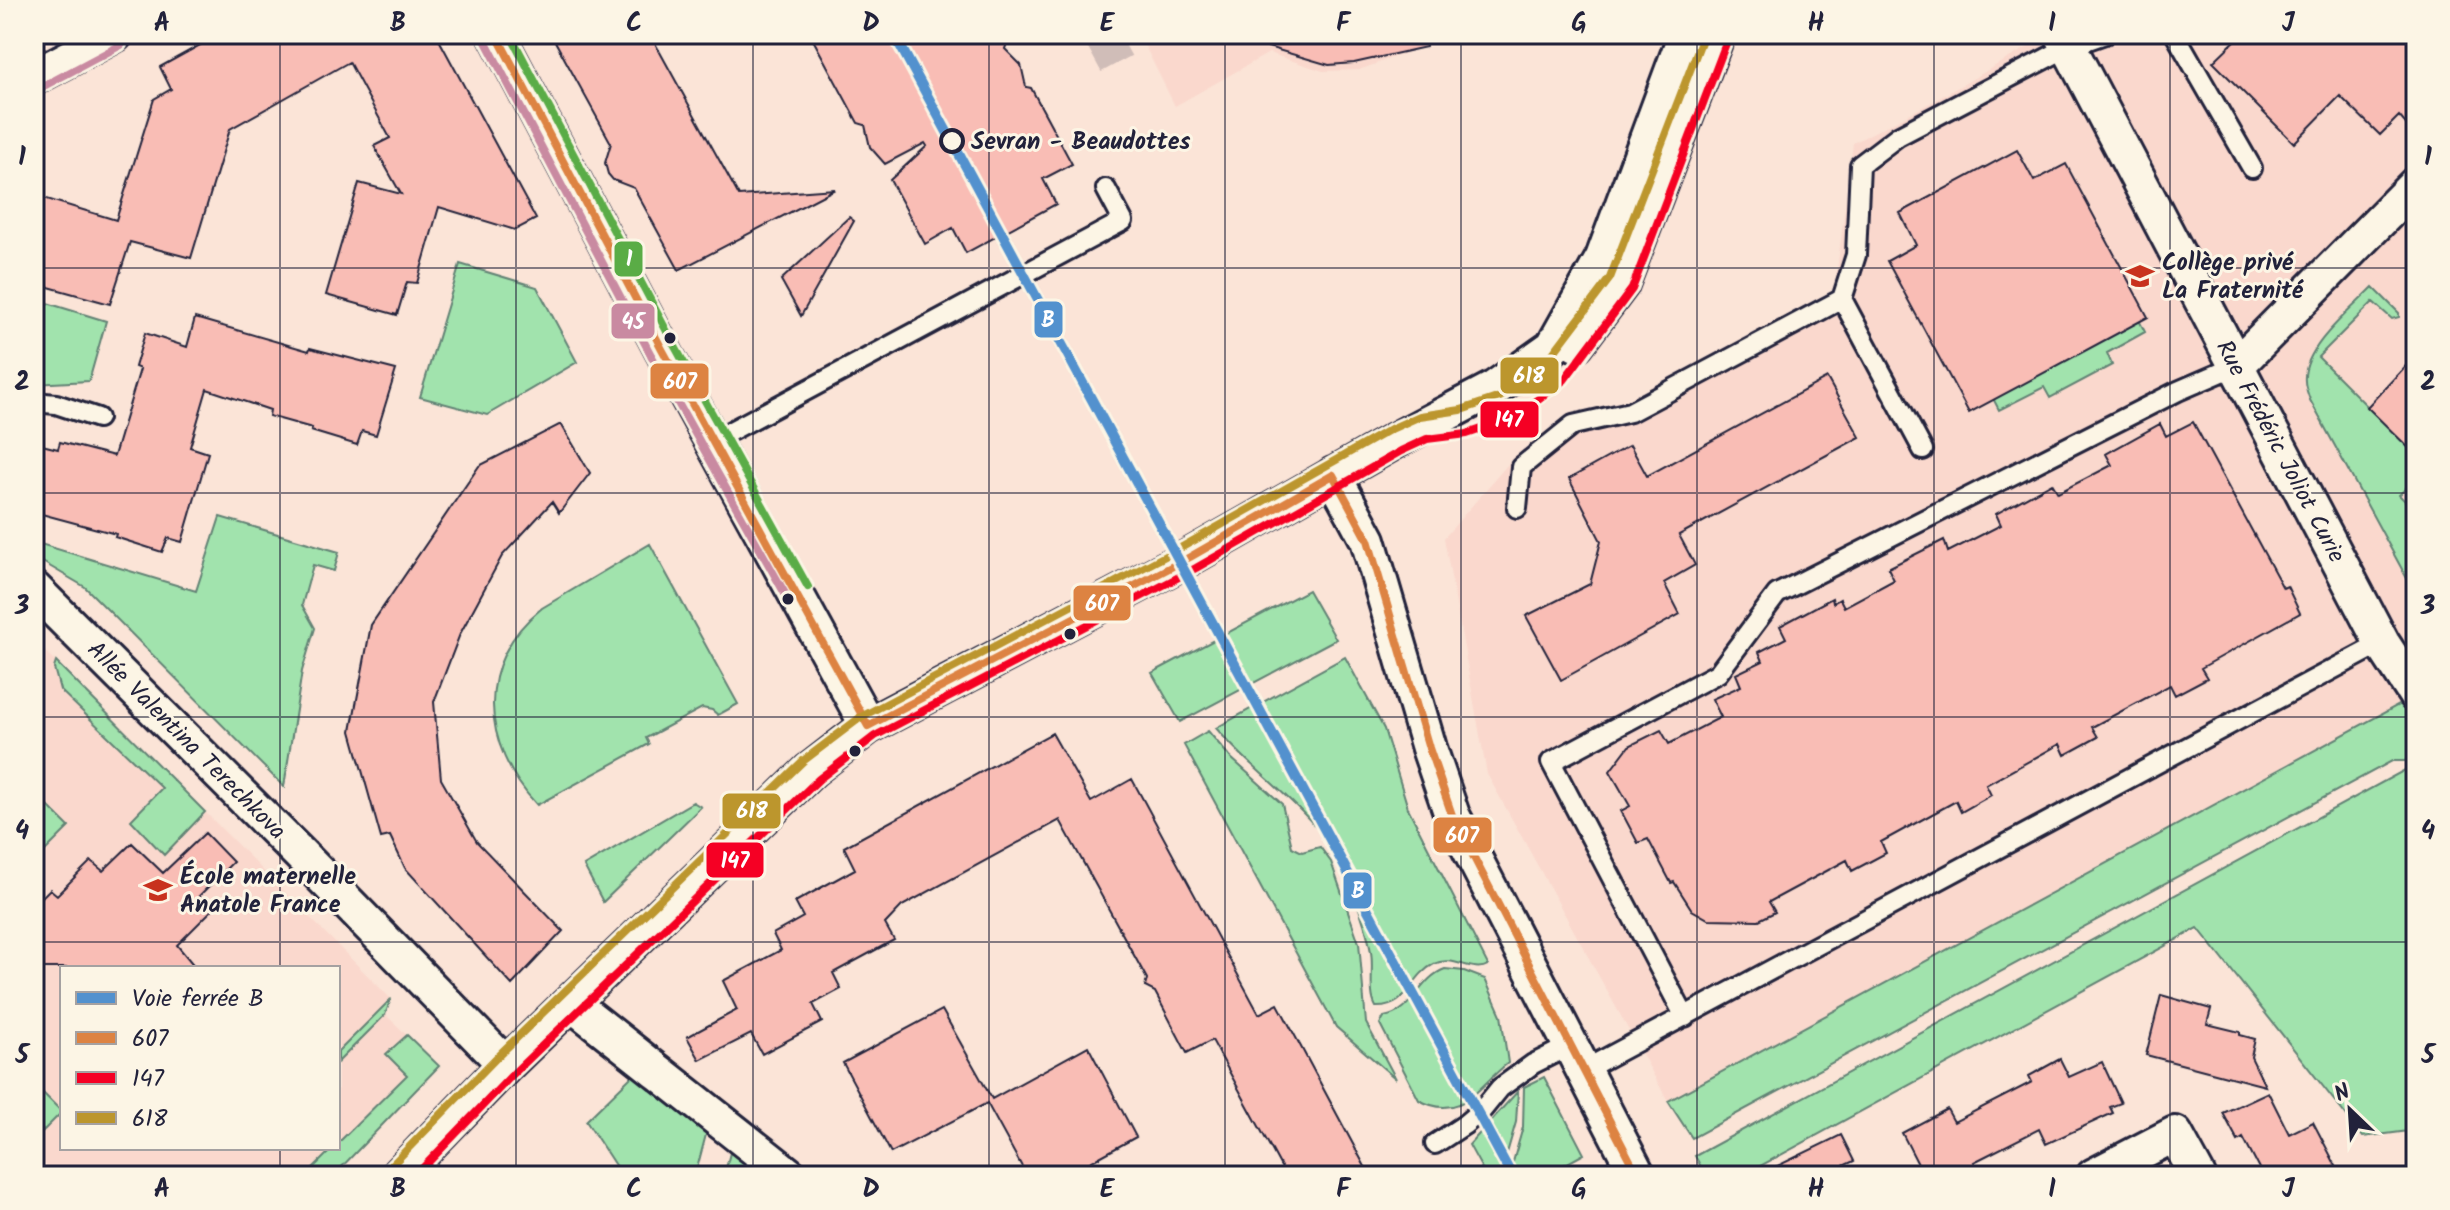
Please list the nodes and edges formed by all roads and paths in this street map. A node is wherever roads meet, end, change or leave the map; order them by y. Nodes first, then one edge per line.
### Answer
1 (115, 34) edge
2 (496, 34) edge
3 (1686, 34) edge
4 (1717, 34) edge
5 (2105, 34) edge
6 (2175, 34) edge
7 (2065, 40) edge
8 (37, 67) edge
9 (2252, 168) dead end
10 (2416, 184) edge
11 (1106, 189) dead end
12 (1842, 299) junction
13 (2236, 366) junction
14 (34, 402) edge
15 (98, 418) dead end
16 (1424, 427) junction
17 (714, 440) junction
18 (1923, 450) dead end
19 (1333, 475) junction
20 (1517, 508) dead end
21 (34, 589) edge
22 (2382, 643) junction
23 (2416, 695) edge
24 (868, 726) junction
25 (571, 1003) junction
26 (1685, 1017) junction
27 (1577, 1057) junction
28 (506, 1065) junction
29 (1435, 1144) dead end
30 (398, 1176) edge
31 (790, 1176) edge
32 (1638, 1176) edge
33 (2094, 1176) edge
34 (2198, 1176) edge

1 - 8 street
2 - 17 street
3 - 16 street
4 - 16 street
5 - 7 lane
6 - 9 lane
7 - 12 lane
7 - 13 street, Rue Frédéric Joliot Curie
10 - 13 street
11 - 17 lane
12 - 18 lane
12 - 20 lane
13 - 22 street, Rue Frédéric Joliot Curie
13 - 26 lane
14 - 15 lane
16 - 19 street
17 - 24 street
19 - 24 street
19 - 27 street
21 - 28 street, Allée Valentina Terechkova
22 - 23 street, Rue Frédéric Joliot Curie
22 - 26 lane
24 - 25 street
25 - 28 street
25 - 31 street
26 - 27 lane
27 - 29 lane
27 - 32 street
28 - 30 street
33 - 34 street

